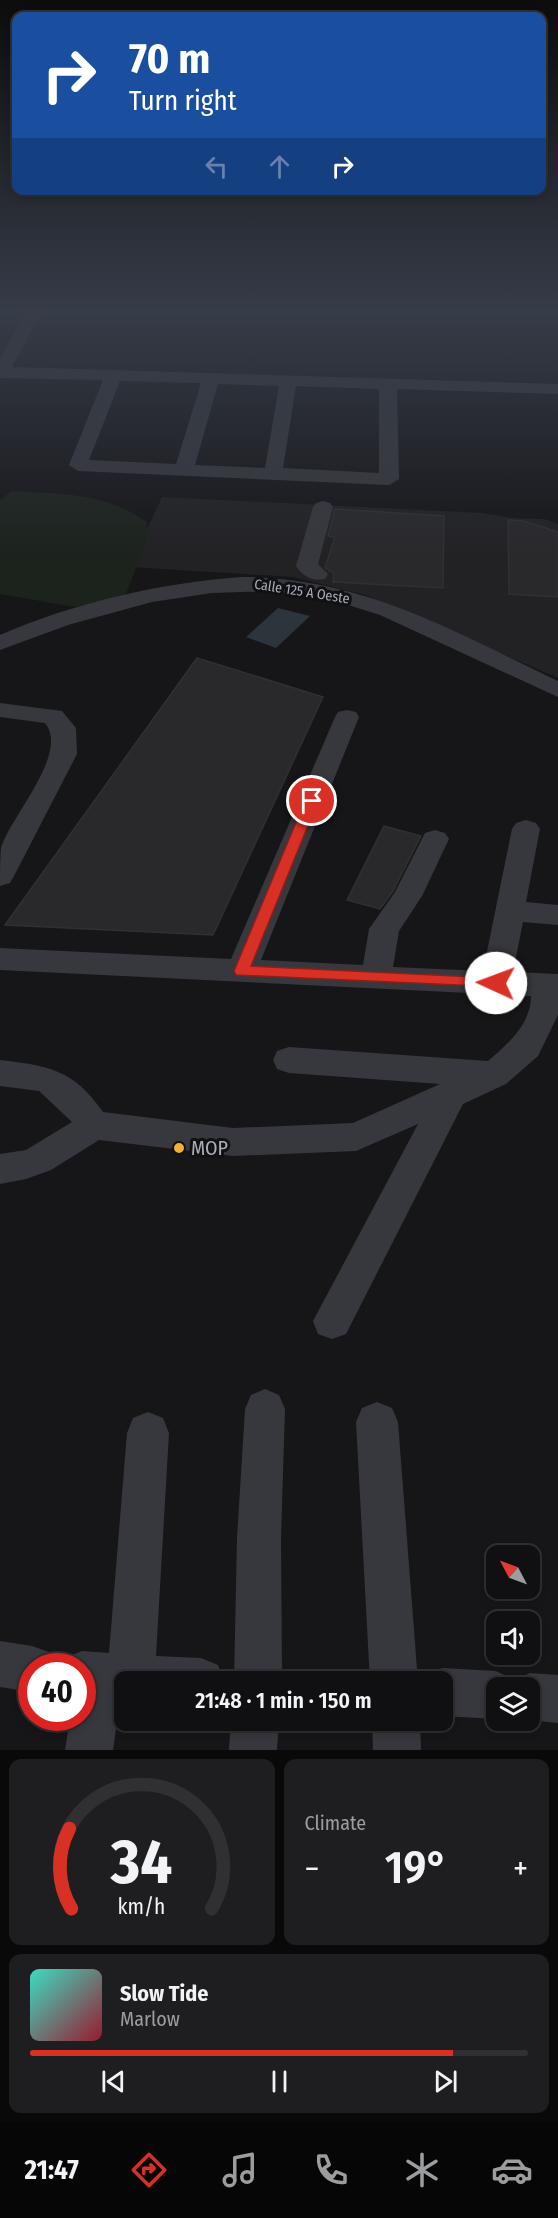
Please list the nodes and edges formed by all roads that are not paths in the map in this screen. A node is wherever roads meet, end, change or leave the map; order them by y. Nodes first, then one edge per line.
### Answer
1 (106, 394) edge
2 (206, 394) edge
3 (286, 394) edge
4 (388, 394) edge
5 (184, 470) junction
6 (273, 474) junction
7 (323, 507) dead end
8 (317, 574) dead end
9 (0, 643) edge
10 (558, 690) edge
11 (0, 710) edge
12 (346, 717) dead end
13 (526, 830) dead end
14 (435, 839) dead end
15 (0, 876) edge
16 (510, 911) junction
17 (558, 915) edge
18 (0, 959) edge
19 (241, 971) junction
20 (376, 978) junction
21 (496, 983) junction
22 (553, 986) edge
23 (289, 1060) dead end
24 (0, 1072) edge
25 (494, 1074) junction
26 (452, 1094) junction
27 (93, 1125) junction
28 (0, 1169) edge
29 (332, 1321) dead end
30 (265, 1408) dead end
31 (377, 1422) dead end
32 (148, 1433) dead end
33 (0, 1664) edge
34 (18, 1667) edge
35 (258, 1671) edge
36 (393, 1671) edge
37 (104, 1677) edge
38 (453, 1693) edge
39 (486, 1694) edge
40 (540, 1698) edge
41 (558, 1699) edge
42 (254, 1731) edge
43 (396, 1731) edge
44 (89, 1750) edge
45 (253, 1750) edge
46 (397, 1750) edge

1 - 5 street
2 - 5 street
3 - 6 street
4 - 6 street
5 - 6 street
7 - 8 street
9 - 10 street, Calle 125 A Oeste
11 - 15 street
12 - 19 street
13 - 16 street
14 - 20 street
16 - 17 street
16 - 21 street
18 - 19 street
19 - 20 street
20 - 21 street
21 - 22 street
22 - 25 street
23 - 25 street
24 - 27 street
25 - 26 street
26 - 27 street
26 - 29 street
27 - 28 street
30 - 35 street
31 - 36 street
32 - 37 street
33 - 34 street
37 - 44 street
38 - 39 street
40 - 41 street
42 - 45 street
43 - 46 street

